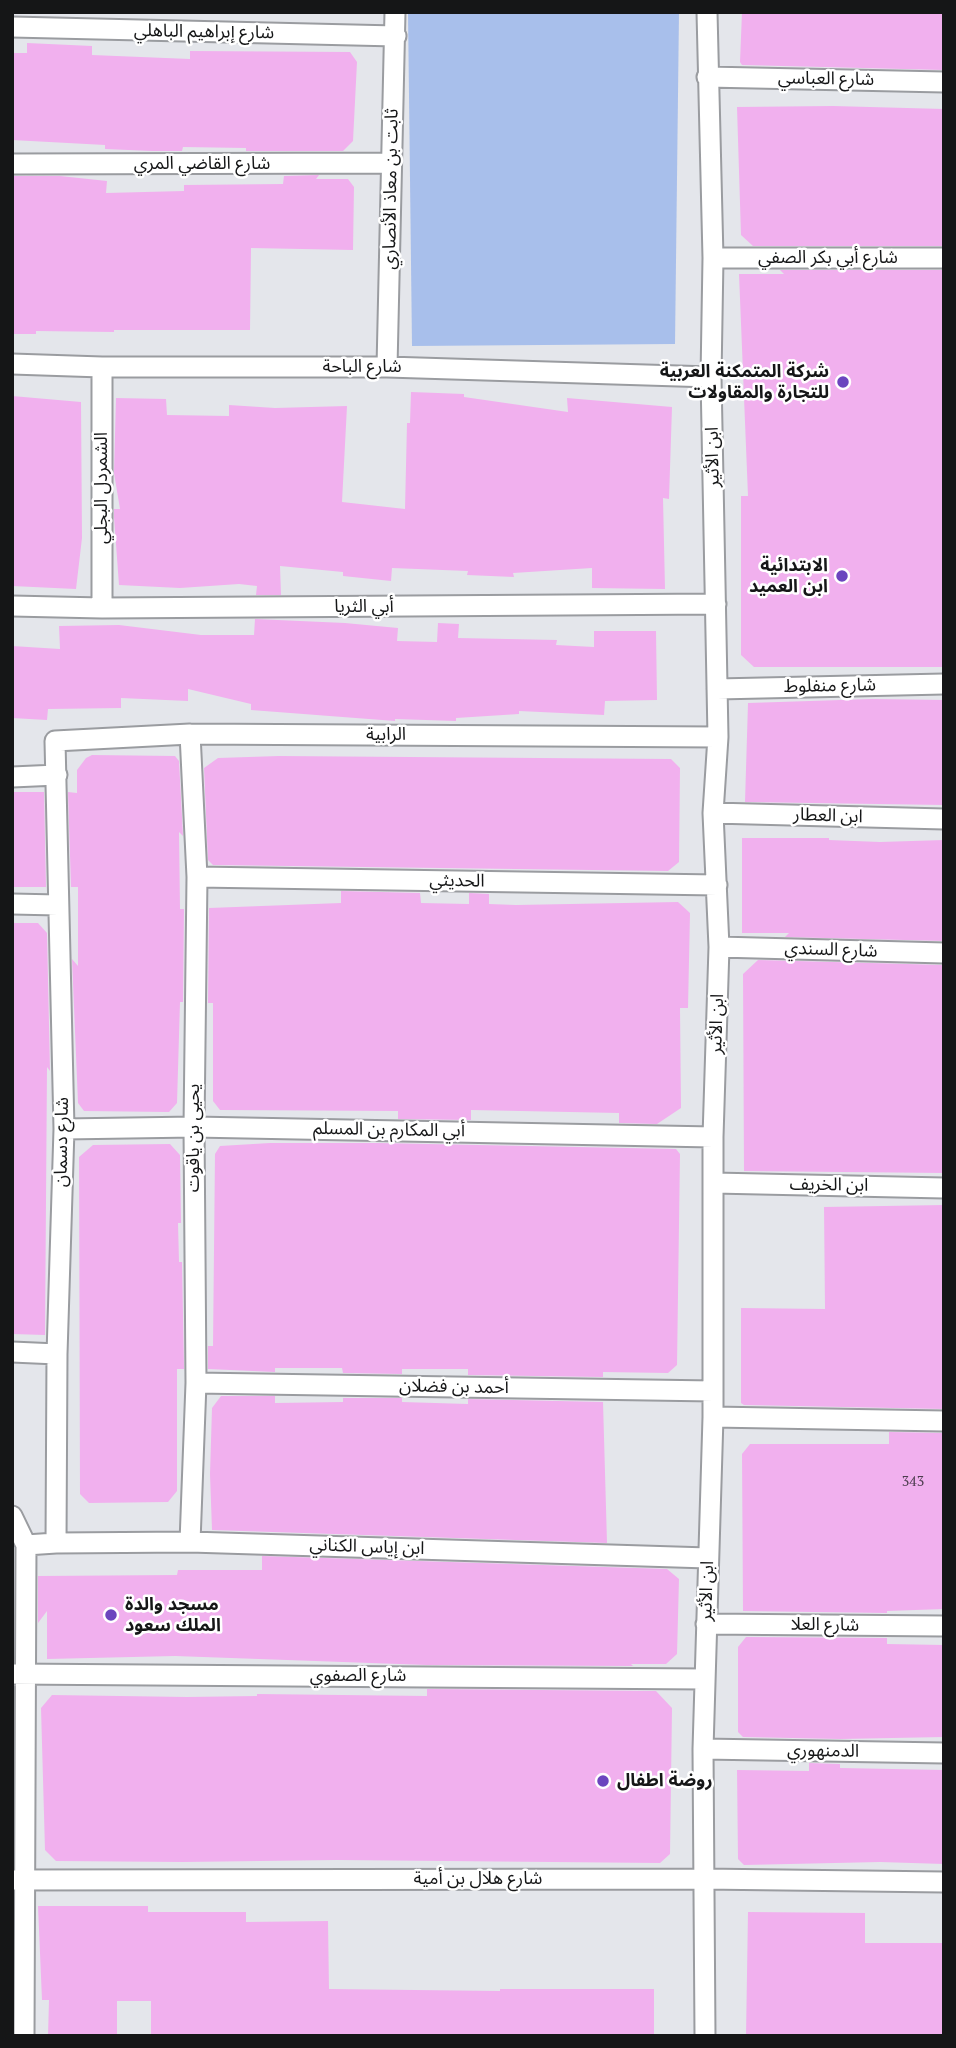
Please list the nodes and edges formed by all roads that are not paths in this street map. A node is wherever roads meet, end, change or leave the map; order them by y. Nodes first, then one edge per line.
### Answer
1 (395, 12) edge
2 (707, 12) edge
3 (12, 27) edge
4 (396, 36) junction
5 (708, 77) junction
6 (944, 82) edge
7 (391, 163) junction
8 (12, 164) edge
9 (713, 258) junction
10 (944, 258) edge
11 (12, 364) edge
12 (102, 367) junction
13 (387, 367) junction
14 (711, 377) junction
15 (716, 604) junction
16 (12, 606) edge
17 (102, 608) junction
18 (944, 684) edge
19 (717, 689) junction
20 (190, 734) junction
21 (718, 737) junction
22 (55, 741) joint
23 (57, 775) junction
24 (12, 777) edge
25 (713, 813) junction
26 (944, 819) edge
27 (197, 877) junction
28 (718, 885) junction
29 (12, 904) edge
30 (58, 905) junction
31 (719, 947) junction
32 (944, 953) edge
33 (194, 1126) junction
34 (64, 1129) junction
35 (713, 1137) junction
36 (714, 1183) junction
37 (944, 1188) edge
38 (12, 1352) edge
39 (57, 1354) junction
40 (196, 1383) junction
41 (713, 1391) junction
42 (713, 1417) junction
43 (944, 1421) edge
44 (12, 1516) edge
45 (190, 1542) junction
46 (56, 1543) junction
47 (26, 1545) junction
48 (708, 1558) junction
49 (706, 1624) junction
50 (944, 1626) edge
51 (18, 1674) edge
52 (704, 1679) junction
53 (703, 1749) junction
54 (944, 1754) edge
55 (703, 1879) junction
56 (18, 1880) edge
57 (944, 1882) edge
58 (24, 2036) edge
59 (705, 2036) edge

1 - 4 street, ثابت بن معاذ الأنصاري
2 - 5 street, ابن الأثير
3 - 4 street, شارع إبراهيم الباهلي
4 - 7 street, ثابت بن معاذ الأنصاري
5 - 6 street, شارع العباسي
5 - 9 street, ابن الأثير
7 - 8 street, شارع القاضي المري
7 - 13 street, ثابت بن معاذ الأنصاري
9 - 10 street, شارع أبي بكر الصفي
9 - 14 street, ابن الأثير
11 - 12 street, شارع الباحة
12 - 13 street, شارع الباحة
12 - 17 street, الشمردل البجلي
13 - 14 street, شارع الباحة
14 - 15 street, ابن الأثير
15 - 17 street, أبي الثريا
15 - 19 street, ابن الأثير
16 - 17 street, أبي الثريا
18 - 19 street, شارع منفلوط
19 - 21 street, ابن الأثير
20 - 21 street, الرابية
20 - 22 street, الرابية
20 - 27 street, يحيى بن ياقوت
21 - 25 street, ابن الأثير
22 - 23 street, شارع دسمان
23 - 24 street
23 - 30 street, شارع دسمان
25 - 26 street, ابن العطار
25 - 28 street, ابن الأثير
27 - 28 street, الحديثي
27 - 33 street, يحيى بن ياقوت
28 - 31 street, ابن الأثير
29 - 30 street
30 - 34 street, شارع دسمان
31 - 32 street, شارع السندي
31 - 35 street, ابن الأثير
33 - 34 street, أبي المكارم بن المسلم
33 - 35 street, أبي المكارم بن المسلم
33 - 40 street, يحيى بن ياقوت
34 - 39 street, شارع دسمان
35 - 36 street, ابن الأثير
36 - 37 street, ابن الخريف
36 - 41 street, ابن الأثير
38 - 39 street
39 - 46 street, شارع دسمان
40 - 41 street, أحمد بن فضلان
40 - 45 street, يحيى بن ياقوت
41 - 42 street, ابن الأثير
42 - 43 street
42 - 48 street, ابن الأثير
44 - 47 street
45 - 46 street, ابن إياس الكناني
45 - 48 street, ابن إياس الكناني
46 - 47 street, ابن إياس الكناني
47 - 51 street
48 - 49 street, ابن الأثير
49 - 50 street, شارع العلا
49 - 52 street, ابن الأثير
51 - 52 street, شارع الصفوي
51 - 56 street
52 - 53 street, ابن الأثير
53 - 54 street, الدمنهوري
53 - 55 street, ابن الأثير
55 - 56 street, شارع هلال بن أمية
55 - 57 street, شارع هلال بن أمية
55 - 59 street, ابن الأثير
56 - 58 street

